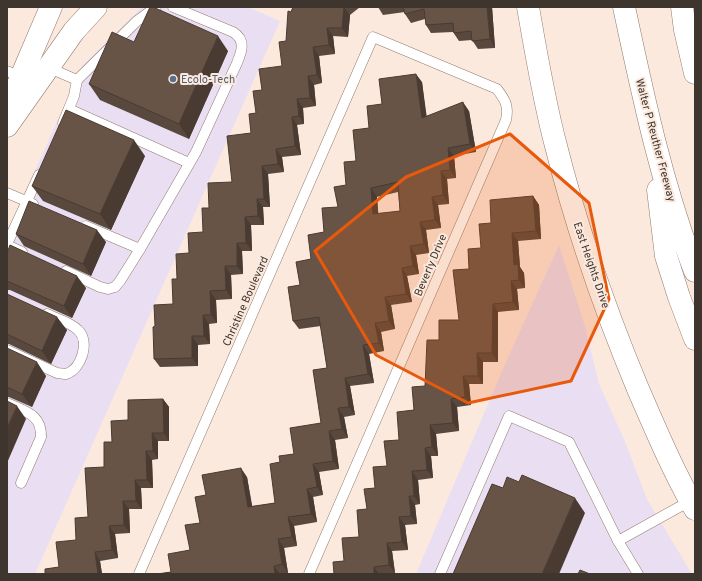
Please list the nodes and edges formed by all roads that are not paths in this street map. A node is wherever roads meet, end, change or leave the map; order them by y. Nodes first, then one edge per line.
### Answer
1 (52, 7) edge
2 (96, 7) edge
3 (156, 7) edge
4 (174, 7) edge
5 (528, 7) edge
6 (624, 7) edge
7 (682, 7) edge
8 (373, 38) joint
9 (48, 67) junction
10 (19, 69) edge
11 (695, 73) edge
12 (76, 80) junction
13 (69, 109) junction
14 (7, 110) edge
15 (649, 122) junction
16 (7, 126) edge
17 (60, 130) edge
18 (190, 164) junction
19 (43, 165) edge
20 (7, 193) edge
21 (26, 201) junction
22 (40, 206) edge
23 (75, 222) edge
24 (7, 245) edge
25 (140, 249) junction
26 (31, 256) edge
27 (60, 268) edge
28 (695, 271) edge
29 (34, 309) edge
30 (695, 339) edge
31 (7, 350) edge
32 (7, 403) edge
33 (21, 483) dead end
34 (693, 505) edge
35 (618, 541) junction
36 (139, 574) edge
37 (309, 574) edge
38 (440, 574) edge
39 (638, 574) edge

1 - 10 main road
2 - 9 main road
3 - 12 lane
4 - 18 lane
5 - 34 main road, East Heights Drive
6 - 15 main road, Walter P Reuther Freeway
7 - 11 main road
8 - 36 lane, Christine Boulevard
8 - 37 lane, Beverly Drive
9 - 10 lane
9 - 12 lane
9 - 16 main road
10 - 14 main road
12 - 13 lane
13 - 17 lane
13 - 18 lane
15 - 28 main road, Walter P Reuther Freeway
15 - 30 main road
18 - 25 lane
19 - 21 lane
20 - 21 lane
21 - 22 lane
21 - 24 lane
23 - 25 lane
24 - 26 lane
25 - 27 lane
29 - 31 lane
32 - 33 lane
34 - 35 lane
35 - 38 lane
35 - 39 lane

